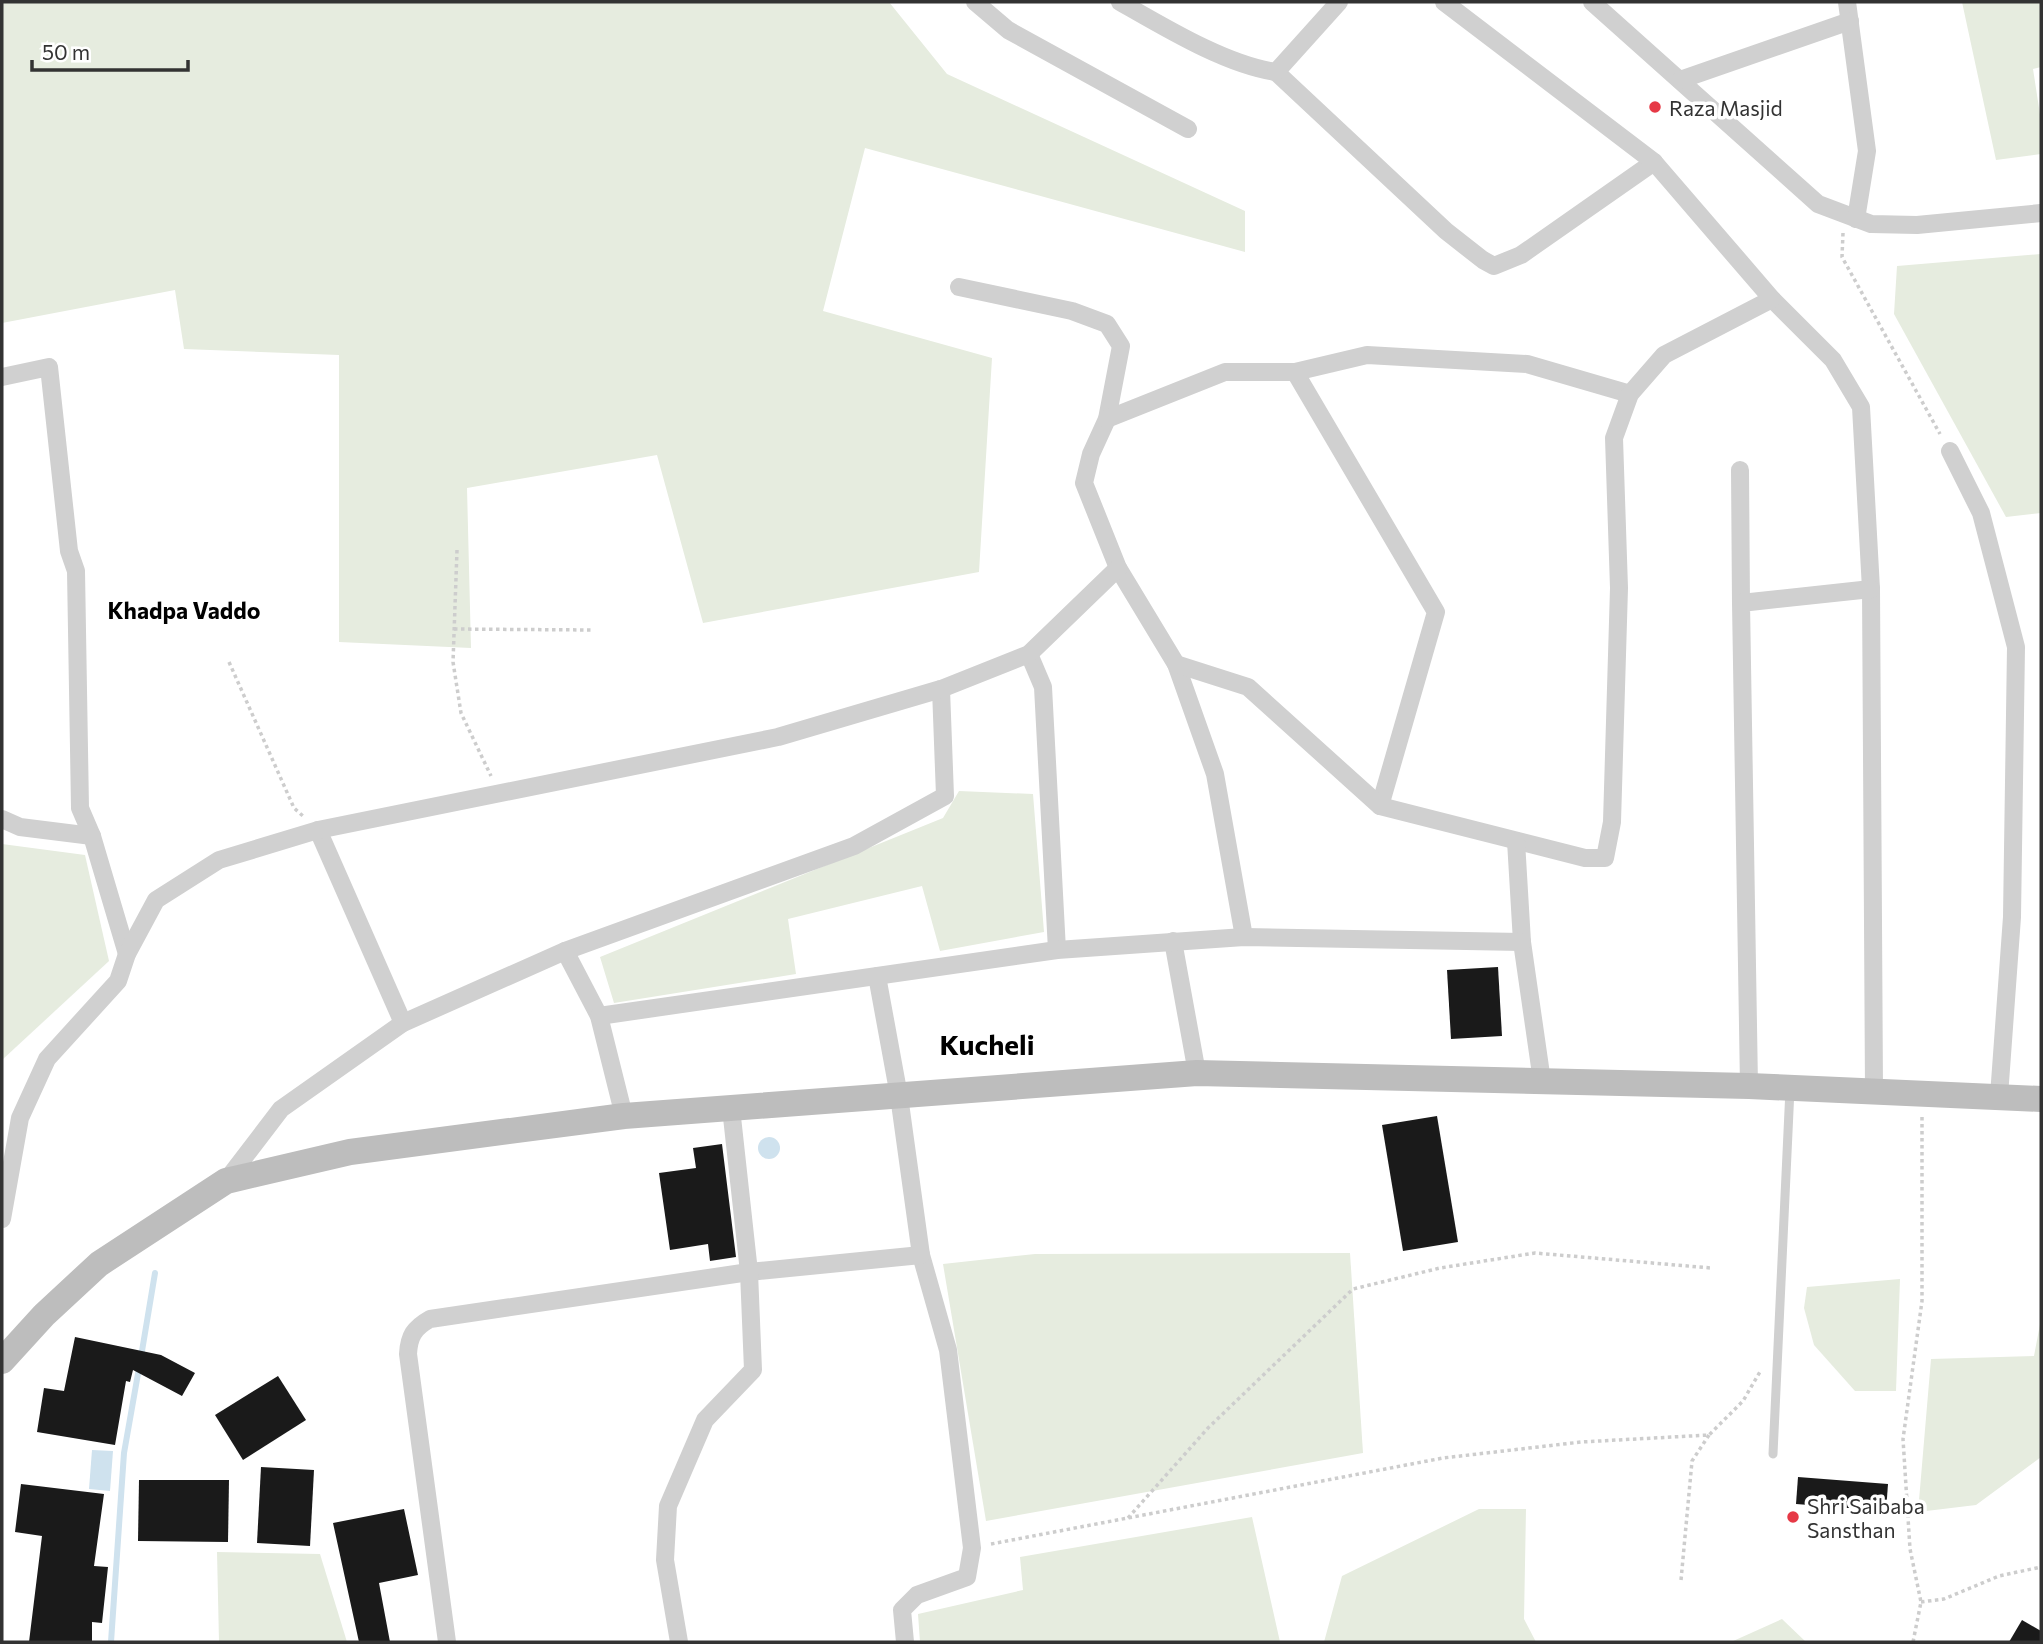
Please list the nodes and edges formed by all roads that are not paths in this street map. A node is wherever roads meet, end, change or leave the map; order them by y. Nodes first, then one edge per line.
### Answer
1 (975, 2) edge
2 (1120, 2) edge
3 (1339, 2) edge
4 (1444, 2) edge
5 (1592, 2) edge
6 (1847, 2) edge
7 (1850, 21) junction
8 (1276, 72) junction
9 (1680, 80) junction
10 (1188, 128) dead end
11 (1654, 162) junction
12 (2041, 213) edge
13 (1850, 216) junction
14 (959, 287) dead end
15 (1772, 299) junction
16 (1295, 372) junction
17 (2, 377) edge
18 (1630, 394) junction
19 (1107, 419) junction
20 (1950, 451) road end
21 (1740, 470) dead end
22 (1118, 568) junction
23 (1871, 589) junction
24 (1741, 603) junction
25 (1029, 654) junction
26 (1176, 664) junction
27 (941, 690) junction
28 (1380, 806) junction
29 (2, 819) edge
30 (318, 830) junction
31 (92, 836) junction
32 (1516, 841) junction
33 (1244, 937) junction
34 (1173, 942) junction
35 (1522, 942) junction
36 (1058, 950) junction
37 (565, 951) junction
38 (127, 954) junction
39 (877, 976) junction
40 (599, 1016) junction
41 (403, 1023) junction
42 (1197, 1073) junction
43 (1542, 1082) junction
44 (1749, 1086) junction
45 (1790, 1088) junction
46 (1874, 1090) junction
47 (899, 1096) junction
48 (1999, 1096) junction
49 (2041, 1099) edge
50 (731, 1108) junction
51 (624, 1116) junction
52 (226, 1181) junction
53 (2, 1219) edge
54 (922, 1255) junction
55 (749, 1272) junction
56 (2, 1361) edge
57 (1773, 1454) dead end
58 (447, 1642) edge
59 (679, 1642) edge
60 (905, 1642) edge

1 - 10 street
2 - 8 street
3 - 8 street
4 - 11 street
5 - 9 street
6 - 7 street
7 - 9 street
7 - 13 street
8 - 11 street
9 - 13 street
11 - 15 street
12 - 13 street
14 - 19 street
15 - 18 street
15 - 23 street
16 - 18 street
16 - 19 street
16 - 28 street
17 - 31 street
18 - 32 street
19 - 22 street
20 - 48 street
21 - 24 street
22 - 25 street
22 - 26 street
23 - 24 street
23 - 46 street
24 - 44 street
25 - 27 street
25 - 36 street
26 - 28 street
26 - 33 street
27 - 30 street
27 - 37 street
28 - 32 street
29 - 31 street
30 - 38 street
30 - 41 street
31 - 38 street
32 - 35 street
33 - 34 street
33 - 35 street
34 - 36 street
34 - 42 street
35 - 43 street
36 - 39 street
37 - 40 street
37 - 41 street
38 - 53 street
39 - 40 street
39 - 47 street
40 - 51 street
41 - 52 street
42 - 43 street
42 - 47 street
43 - 44 street
44 - 45 street
45 - 46 street
45 - 57 lane
46 - 48 street
47 - 50 street
47 - 54 street
48 - 49 street
50 - 51 street
50 - 55 street
51 - 52 street
52 - 56 street
54 - 55 street
54 - 60 street
55 - 58 street
55 - 59 street

